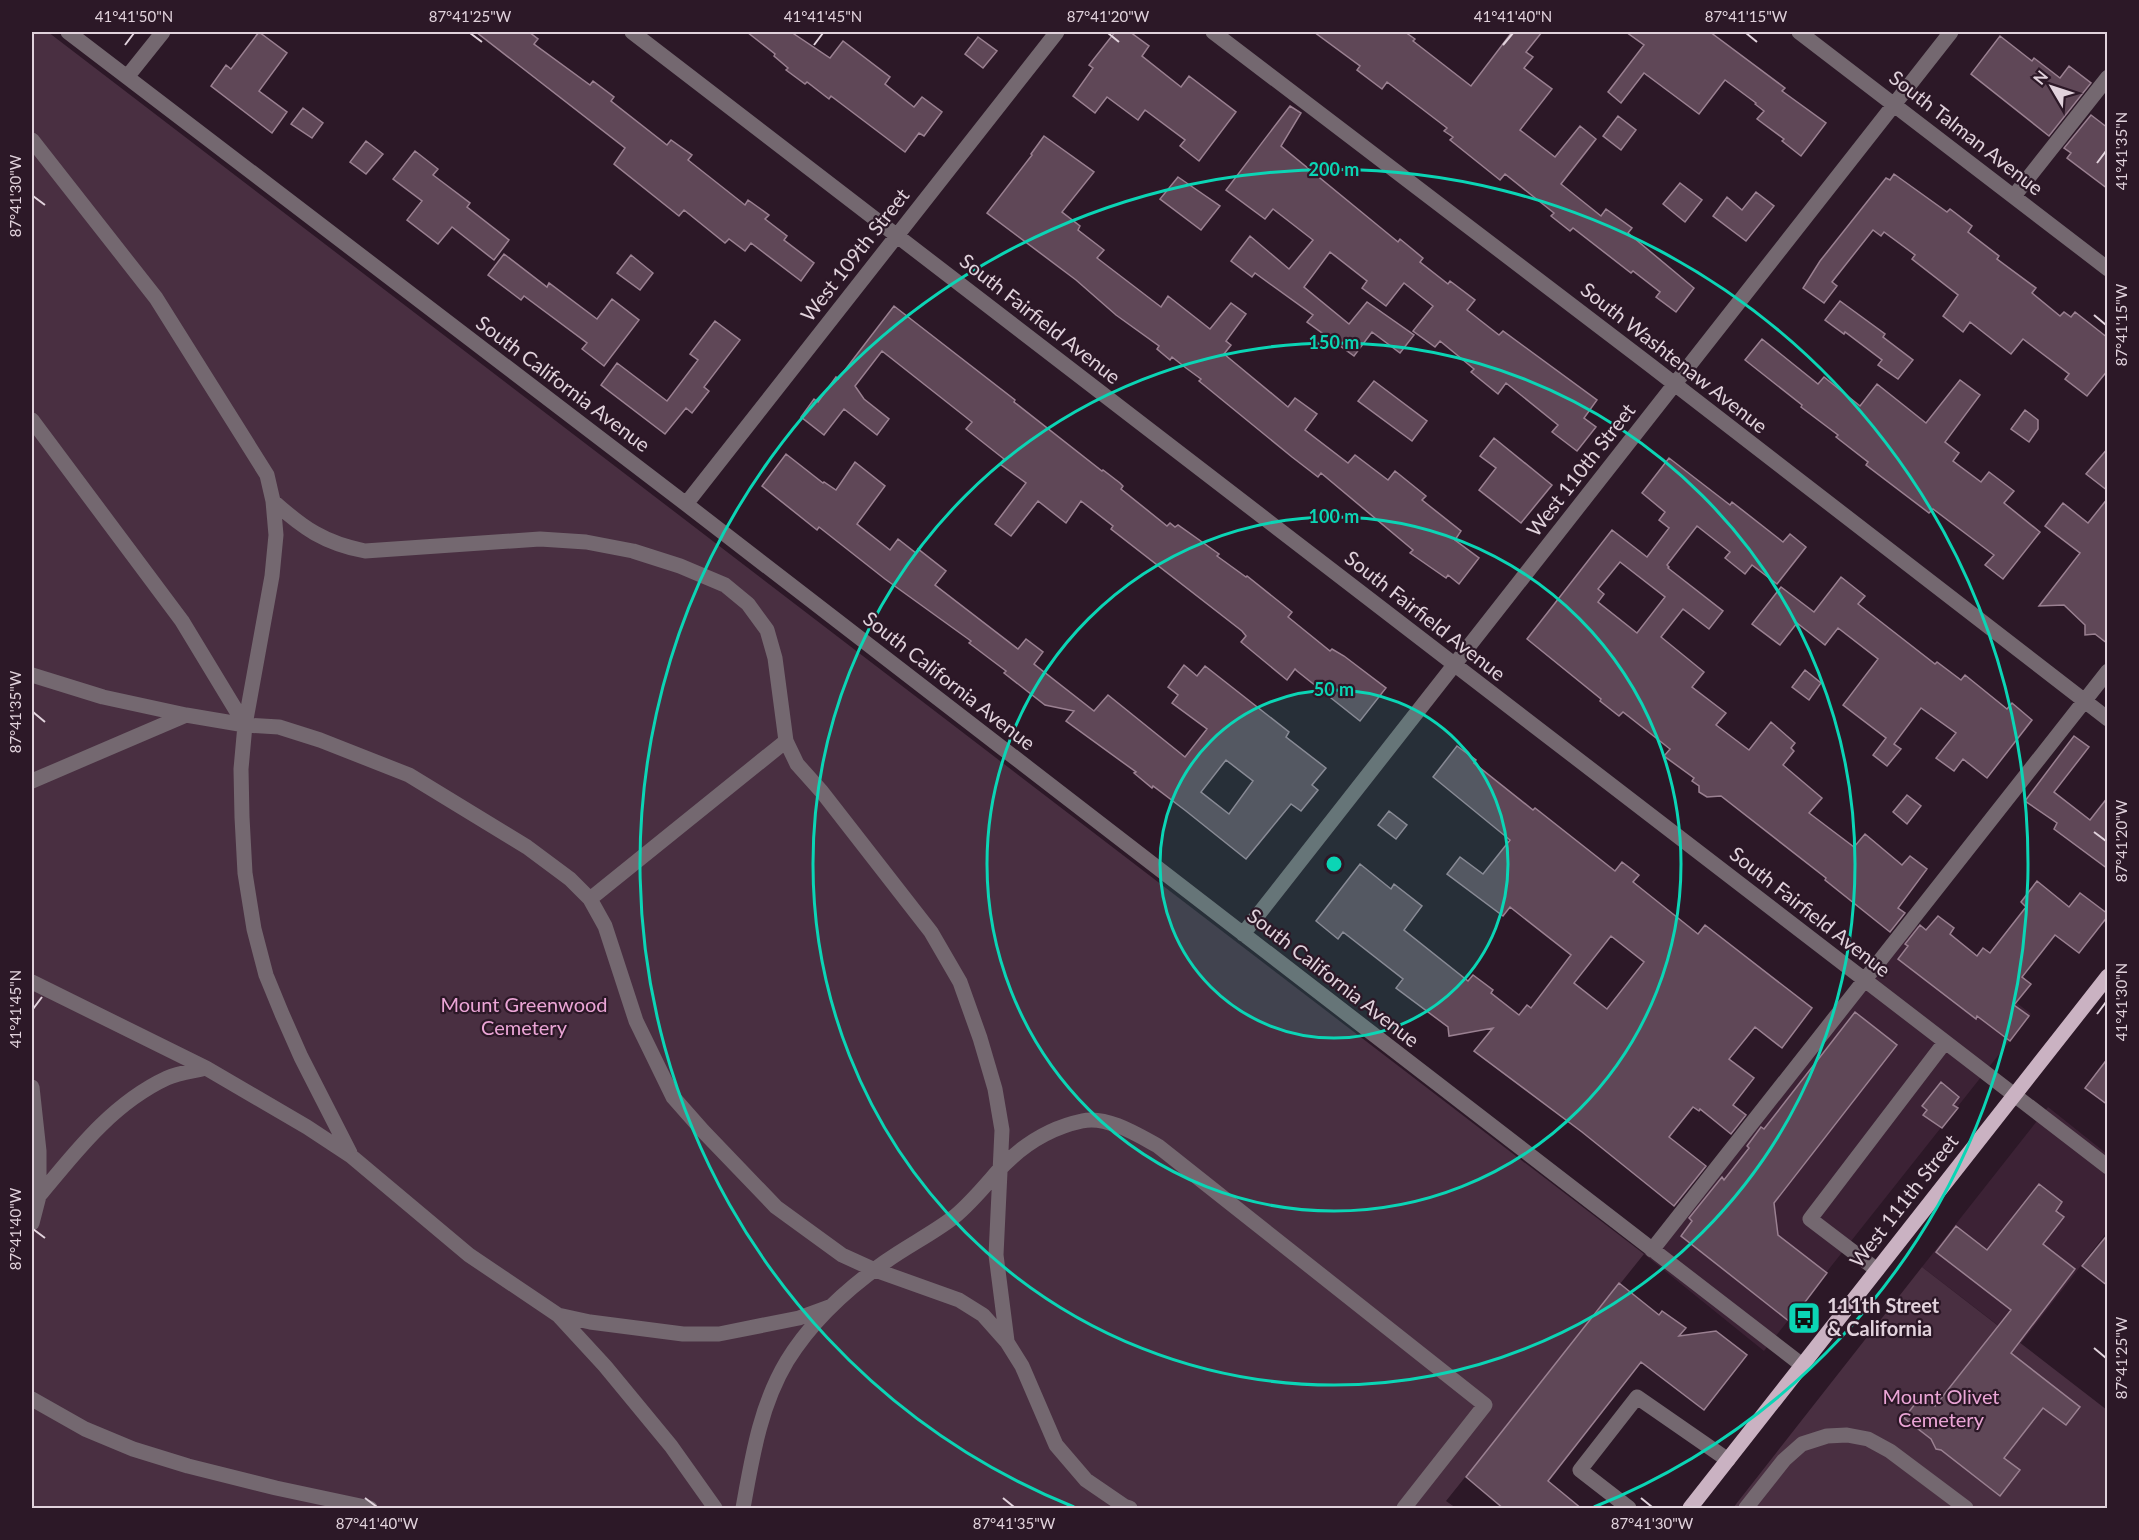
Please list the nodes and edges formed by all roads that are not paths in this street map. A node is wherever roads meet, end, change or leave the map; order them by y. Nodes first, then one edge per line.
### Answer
1 (68, 32) edge
2 (163, 32) edge
3 (632, 32) edge
4 (1057, 32) edge
5 (1213, 32) edge
6 (1799, 32) edge
7 (1952, 32) edge
8 (2108, 76) edge
9 (127, 77) junction
10 (1894, 105) junction
11 (32, 140) edge
12 (2014, 196) junction
13 (897, 235) junction
14 (2108, 269) edge
15 (1675, 385) junction
16 (32, 420) edge
17 (273, 501) junction
18 (686, 504) junction
19 (1454, 664) junction
20 (2108, 671) edge
21 (32, 675) edge
22 (2084, 701) junction
23 (186, 715) junction
24 (2108, 719) edge
25 (245, 725) junction
26 (786, 741) junction
27 (32, 781) edge
28 (590, 899) junction
29 (1242, 934) junction
30 (1863, 980) junction
31 (32, 982) edge
32 (2106, 982) edge
33 (1945, 1042) junction
34 (206, 1068) junction
35 (32, 1087) edge
36 (2014, 1095) junction
37 (351, 1156) junction
38 (2108, 1167) edge
39 (1000, 1169) junction
40 (39, 1196) junction
41 (32, 1223) edge
42 (1652, 1250) junction
43 (875, 1270) junction
44 (1877, 1270) junction
45 (834, 1305) junction
46 (558, 1316) junction
47 (1007, 1342) junction
48 (1802, 1365) junction
49 (32, 1399) edge
50 (1728, 1460) junction
51 (370, 1509) edge
52 (716, 1509) edge
53 (743, 1509) edge
54 (1130, 1509) edge
55 (1404, 1509) edge
56 (1629, 1509) edge
57 (1690, 1509) edge
58 (1746, 1509) edge
59 (1966, 1509) edge

1 - 9 street, South California Avenue
2 - 9 street
3 - 13 street, South Fairfield Avenue
4 - 13 street, West 109th Street
5 - 15 street, South Washtenaw Avenue
6 - 10 street, South Talman Avenue
7 - 10 street, West 110th Street
8 - 12 street
9 - 18 street, South California Avenue
10 - 12 street, South Talman Avenue
10 - 15 street, West 110th Street
11 - 17 street
12 - 14 street, South Talman Avenue
13 - 18 street, West 109th Street
13 - 19 street, South Fairfield Avenue
15 - 19 street, West 110th Street
15 - 22 street, South Washtenaw Avenue
16 - 25 street
17 - 25 street
17 - 26 street
18 - 29 street, South California Avenue
19 - 29 street, West 110th Street
19 - 30 street, South Fairfield Avenue
20 - 22 street
21 - 23 street
22 - 24 street, South Washtenaw Avenue
22 - 30 street
23 - 25 street
23 - 27 street
25 - 28 street
25 - 37 street
26 - 28 street
26 - 39 street
28 - 43 street
29 - 42 street, South California Avenue
30 - 33 street, South Fairfield Avenue
30 - 42 street
31 - 34 street
32 - 36 main road, West 111th Street
33 - 36 street, South Fairfield Avenue
33 - 44 street
34 - 37 street
34 - 40 street
35 - 40 street
36 - 38 street, South Fairfield Avenue
36 - 44 main road, West 111th Street
37 - 46 street
39 - 43 street
39 - 47 street
39 - 55 street
40 - 41 street
42 - 48 street, South California Avenue
43 - 45 street
43 - 47 street
44 - 48 main road, West 111th Street
45 - 46 street
45 - 53 street
46 - 52 street
47 - 54 street
48 - 50 main road, West 111th Street
49 - 51 street
50 - 56 street
50 - 57 main road, West 111th Street
58 - 59 street

